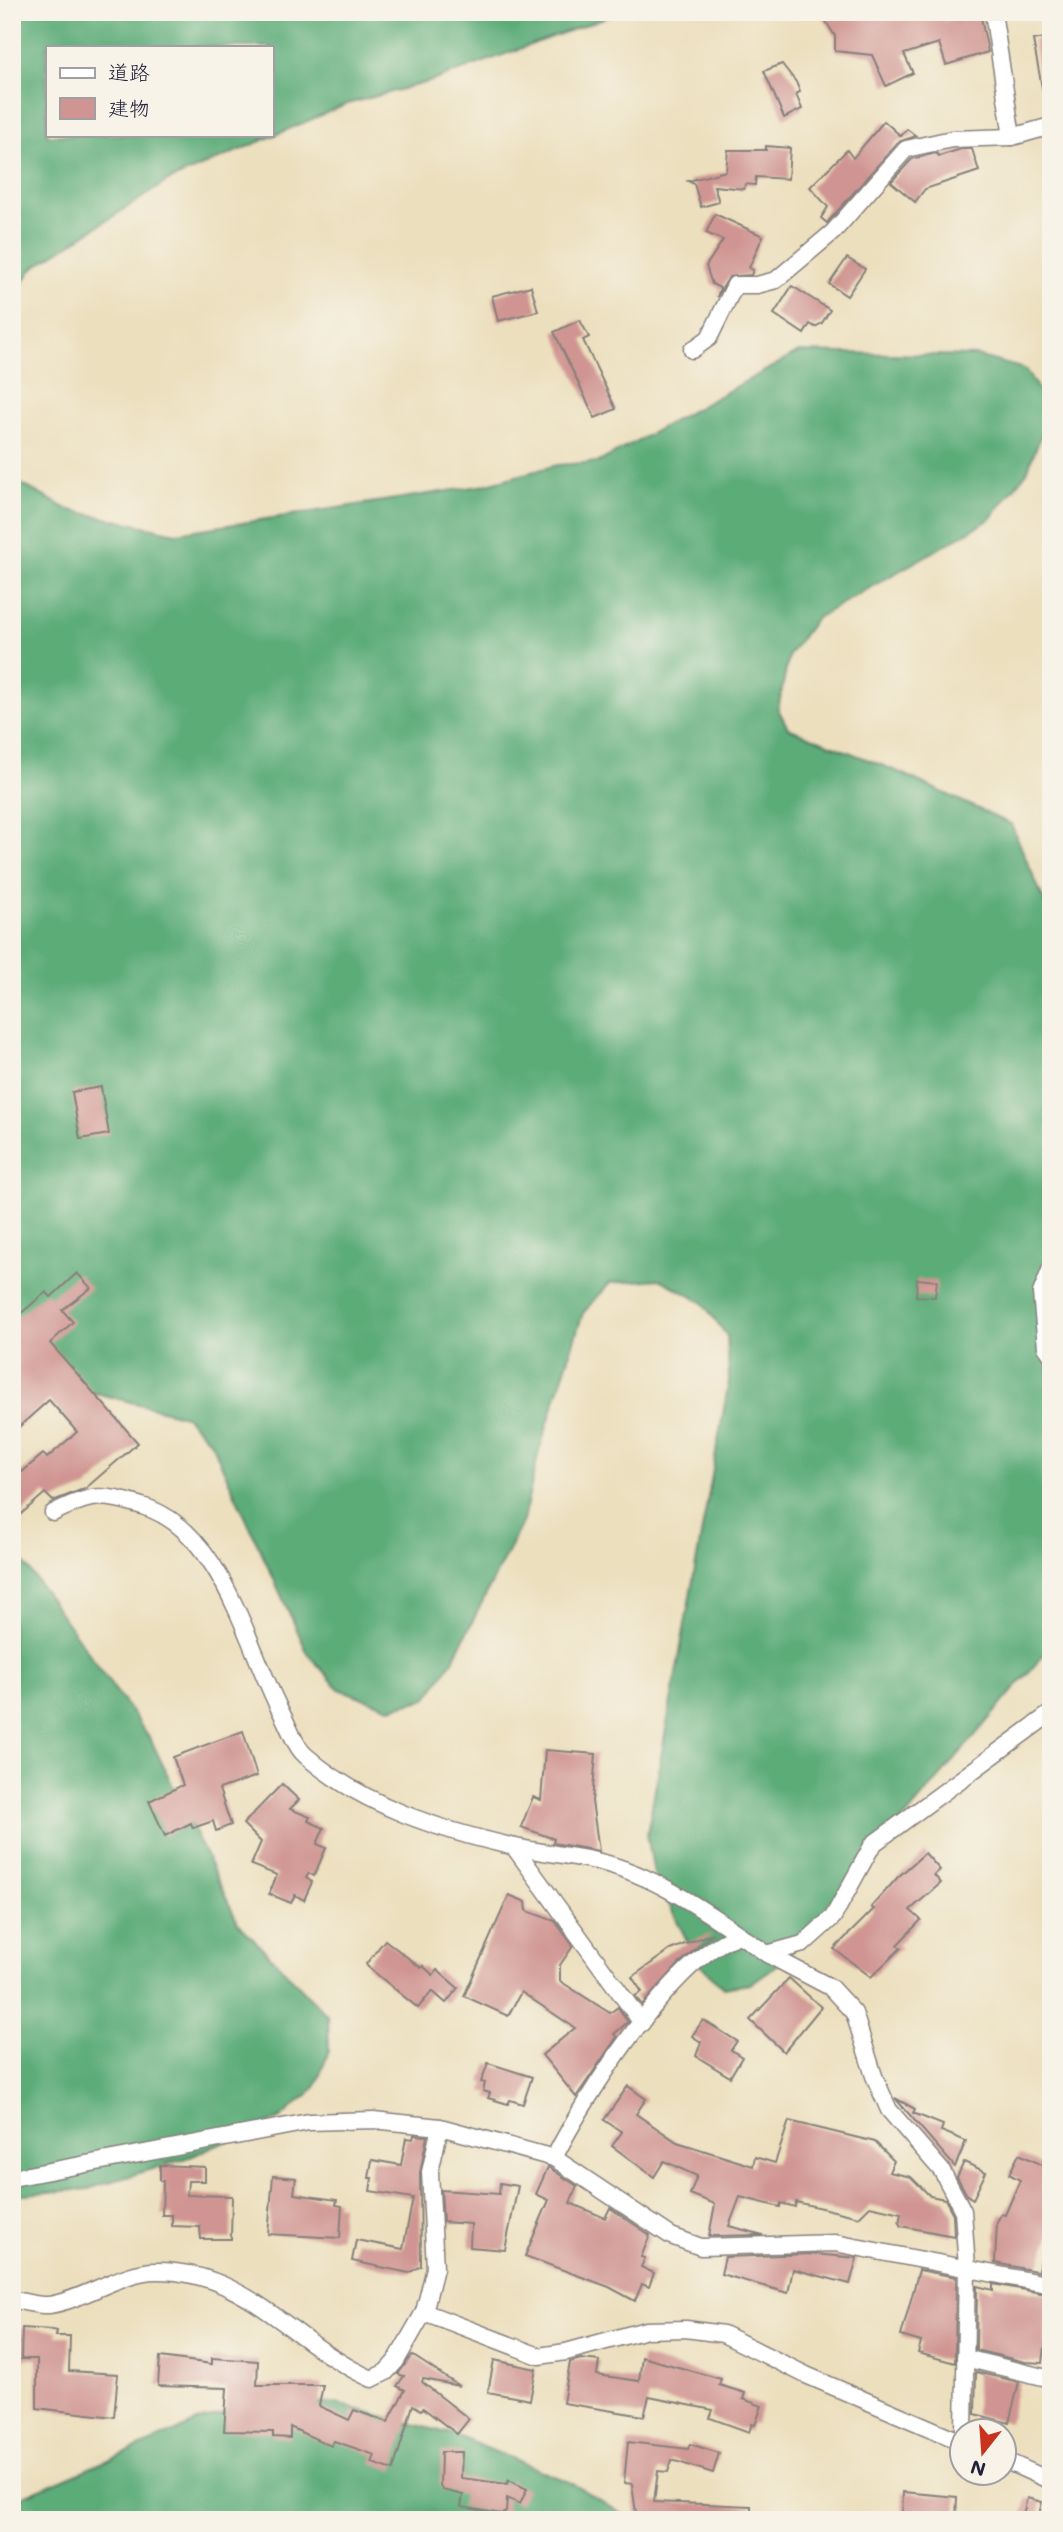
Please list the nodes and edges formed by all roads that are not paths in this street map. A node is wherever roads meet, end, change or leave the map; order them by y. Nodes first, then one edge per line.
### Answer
1 (993, 12) edge
2 (1051, 126) edge
3 (1012, 137) junction
4 (692, 350) dead end
5 (1051, 1268) edge
6 (1051, 1354) edge
7 (52, 1513) dead end
8 (1051, 1713) edge
9 (514, 1847) junction
10 (740, 1935) junction
11 (767, 1954) junction
12 (642, 2022) junction
13 (440, 2127) junction
14 (554, 2158) junction
15 (12, 2178) edge
16 (967, 2268) junction
17 (1051, 2285) edge
18 (12, 2300) edge
19 (424, 2312) junction
20 (965, 2358) junction
21 (1051, 2379) edge
22 (964, 2416) edge
23 (948, 2436) edge
24 (1018, 2467) edge
25 (1051, 2481) edge

1 - 3 street
2 - 3 street
3 - 4 street
5 - 6 street
7 - 9 street
8 - 11 street
9 - 10 street
9 - 12 street
10 - 11 street
10 - 12 street
11 - 16 street
12 - 14 street
13 - 14 street
13 - 15 street
13 - 19 street
14 - 16 street
16 - 17 street
16 - 20 street
18 - 19 street
19 - 23 street
20 - 21 street
20 - 22 street
24 - 25 street

